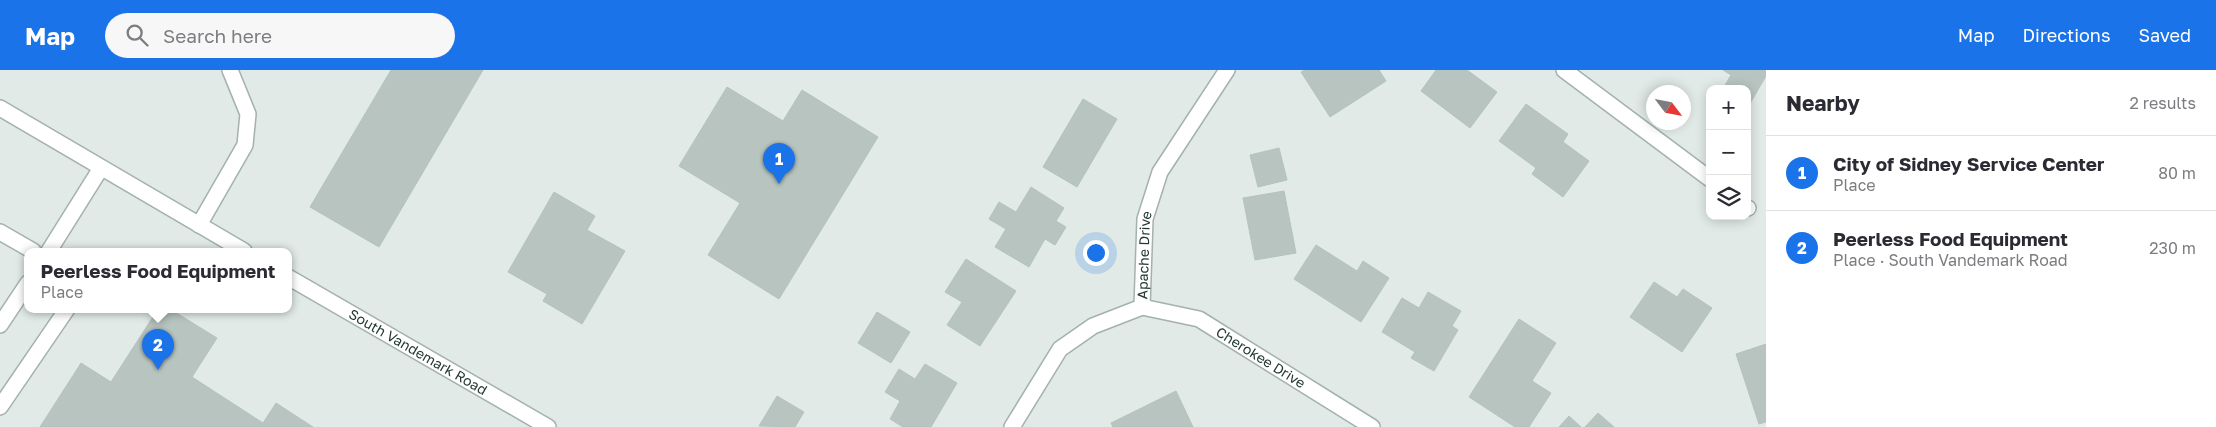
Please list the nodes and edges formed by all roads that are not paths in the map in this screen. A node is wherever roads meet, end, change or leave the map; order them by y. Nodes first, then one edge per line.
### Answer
1 (230, 70) edge
2 (1227, 70) edge
3 (1564, 70) edge
4 (0, 108) edge
5 (101, 168) junction
6 (1706, 176) edge
7 (199, 225) junction
8 (0, 232) edge
9 (28, 248) edge
10 (51, 248) edge
11 (239, 248) edge
12 (292, 279) edge
13 (24, 289) edge
14 (1142, 307) junction
15 (64, 313) edge
16 (0, 325) edge
17 (0, 407) edge
18 (548, 427) edge
19 (1012, 427) edge
20 (1372, 427) edge

1 - 7 street
2 - 14 street, Apache Drive
3 - 6 street
4 - 5 street
5 - 7 street
5 - 10 street
7 - 11 street
8 - 9 street
12 - 18 street, South Vandemark Road
13 - 16 street
14 - 19 street, Apache Drive
14 - 20 street, Cherokee Drive
15 - 17 street

